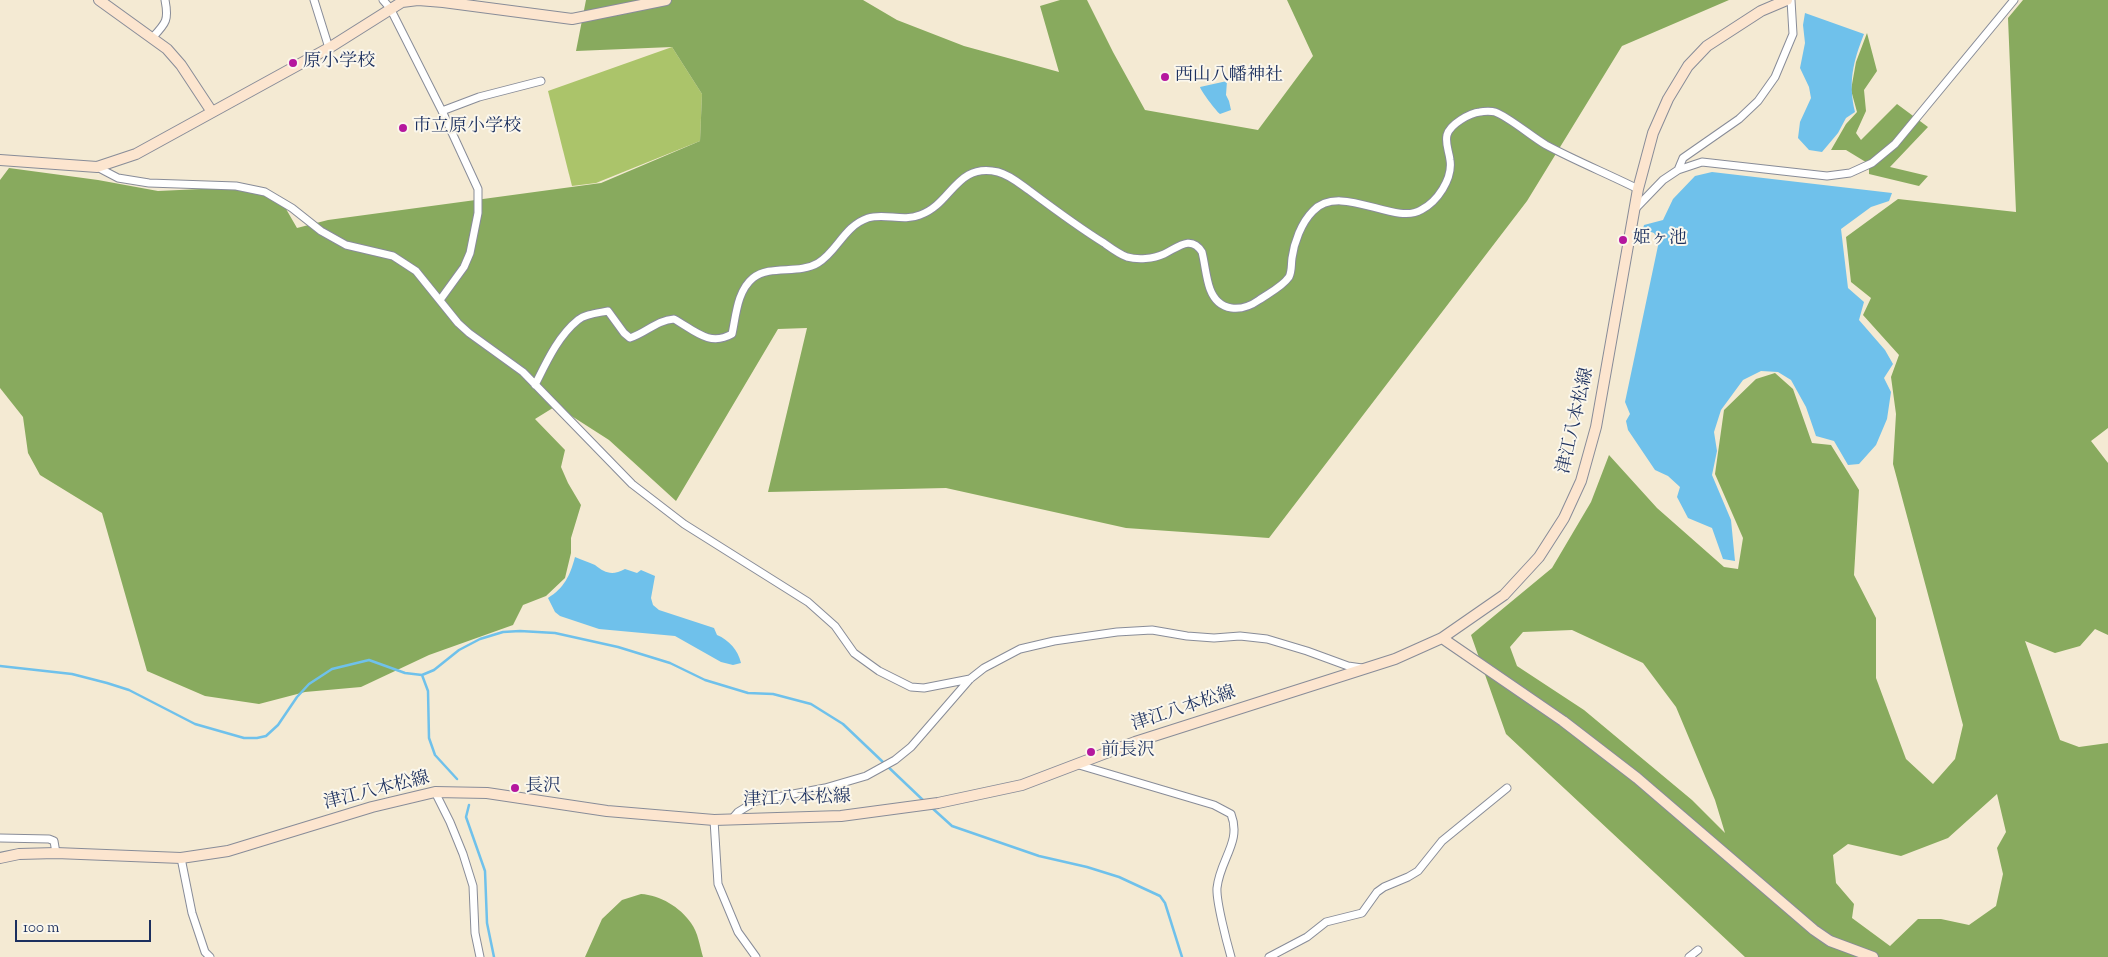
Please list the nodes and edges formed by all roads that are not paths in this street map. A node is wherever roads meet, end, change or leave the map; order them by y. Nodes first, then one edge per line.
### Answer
1 (98, 0) edge
2 (165, 0) edge
3 (314, 0) edge
4 (383, 0) edge
5 (666, 0) edge
6 (1787, 0) edge
7 (1791, 0) edge
8 (2014, 0) edge
9 (390, 8) junction
10 (153, 37) junction
11 (329, 48) junction
12 (542, 81) dead end
13 (442, 111) junction
14 (212, 112) junction
15 (0, 160) edge
16 (98, 167) junction
17 (1678, 170) junction
18 (1638, 189) junction
19 (1635, 209) junction
20 (440, 300) junction
21 (535, 385) junction
22 (1442, 638) junction
23 (1365, 669) junction
24 (970, 679) junction
25 (1079, 765) junction
26 (1507, 788) dead end
27 (435, 792) junction
28 (732, 819) junction
29 (714, 820) junction
30 (0, 838) edge
31 (56, 853) junction
32 (0, 858) edge
33 (181, 858) junction
34 (1698, 950) dead end
35 (210, 957) edge
36 (480, 957) edge
37 (756, 957) edge
38 (1231, 957) edge
39 (1269, 957) edge
40 (1689, 957) edge
41 (1873, 957) edge

1 - 10 main road
2 - 10 street
3 - 11 street
4 - 9 street
5 - 9 main road
6 - 18 main road, 津江八本松線
7 - 17 street
8 - 17 street
9 - 11 main road
9 - 13 street
10 - 14 main road
11 - 14 main road
12 - 13 street
13 - 20 street
14 - 16 main road
15 - 16 main road
16 - 20 street
17 - 19 street
18 - 19 main road, 津江八本松線
18 - 21 street
19 - 22 main road, 津江八本松線
20 - 21 street
21 - 24 street
22 - 23 main road, 津江八本松線
22 - 41 main road
23 - 24 street
23 - 25 main road, 津江八本松線
24 - 28 street
25 - 28 main road, 津江八本松線
25 - 38 street
26 - 39 street
27 - 29 main road, 津江八本松線
27 - 33 main road, 津江八本松線
27 - 36 street
28 - 29 main road, 津江八本松線
29 - 37 street
30 - 31 street
31 - 32 main road, 津江八本松線
31 - 33 main road, 津江八本松線
33 - 35 street
34 - 40 street

